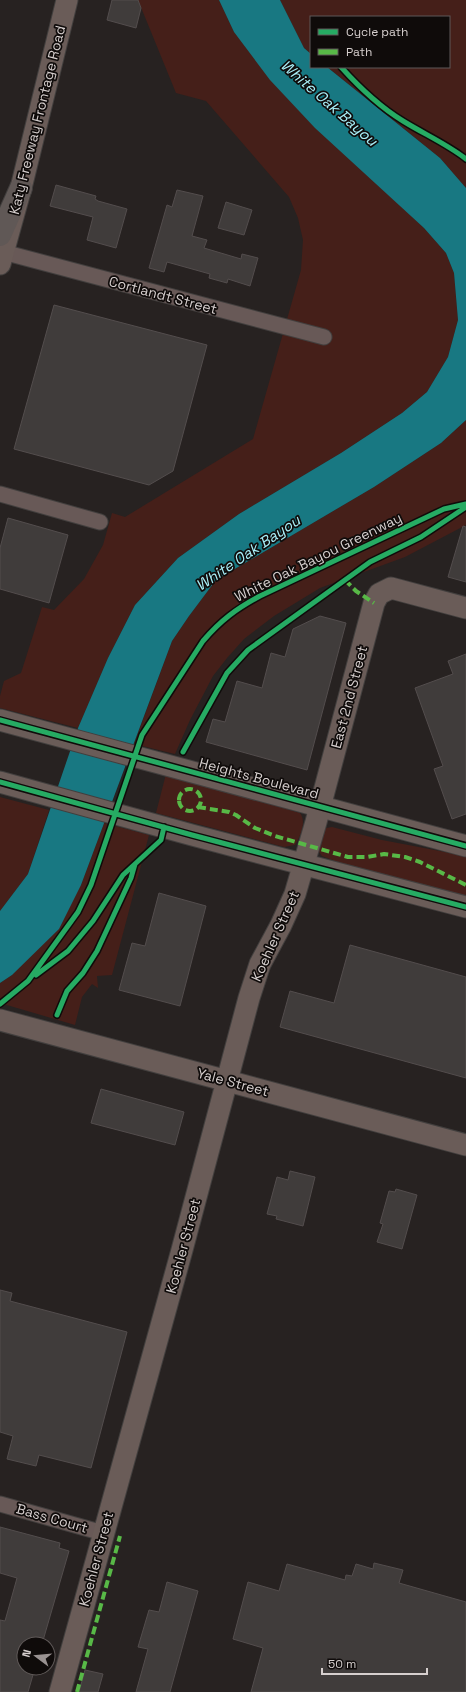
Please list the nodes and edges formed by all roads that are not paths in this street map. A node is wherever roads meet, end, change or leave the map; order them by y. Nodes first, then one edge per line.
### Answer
1 (67, 0) edge
2 (20, 188) joint
3 (1, 250) edge
4 (324, 336) dead end
5 (0, 494) edge
6 (100, 522) dead end
7 (466, 608) edge
8 (1, 720) edge
9 (0, 782) edge
10 (320, 806) junction
11 (466, 846) edge
12 (303, 865) junction
13 (466, 908) edge
14 (0, 1020) edge
15 (228, 1080) junction
16 (466, 1145) edge
17 (0, 1504) edge
18 (103, 1533) junction
19 (60, 1692) edge

1 - 2 main road, Katy Freeway Frontage Road
2 - 3 highway
3 - 4 street, Cortlandt Street
5 - 6 street
7 - 10 main road, East 2nd Street
8 - 10 main road, Heights Boulevard
9 - 12 main road
10 - 11 main road, Heights Boulevard
10 - 12 main road, Koehler Street
12 - 13 main road
12 - 15 main road, Koehler Street
14 - 15 main road, Yale Street
15 - 16 main road, Yale Street
15 - 18 main road, Koehler Street
17 - 18 street, Bass Court
18 - 19 main road, Koehler Street

